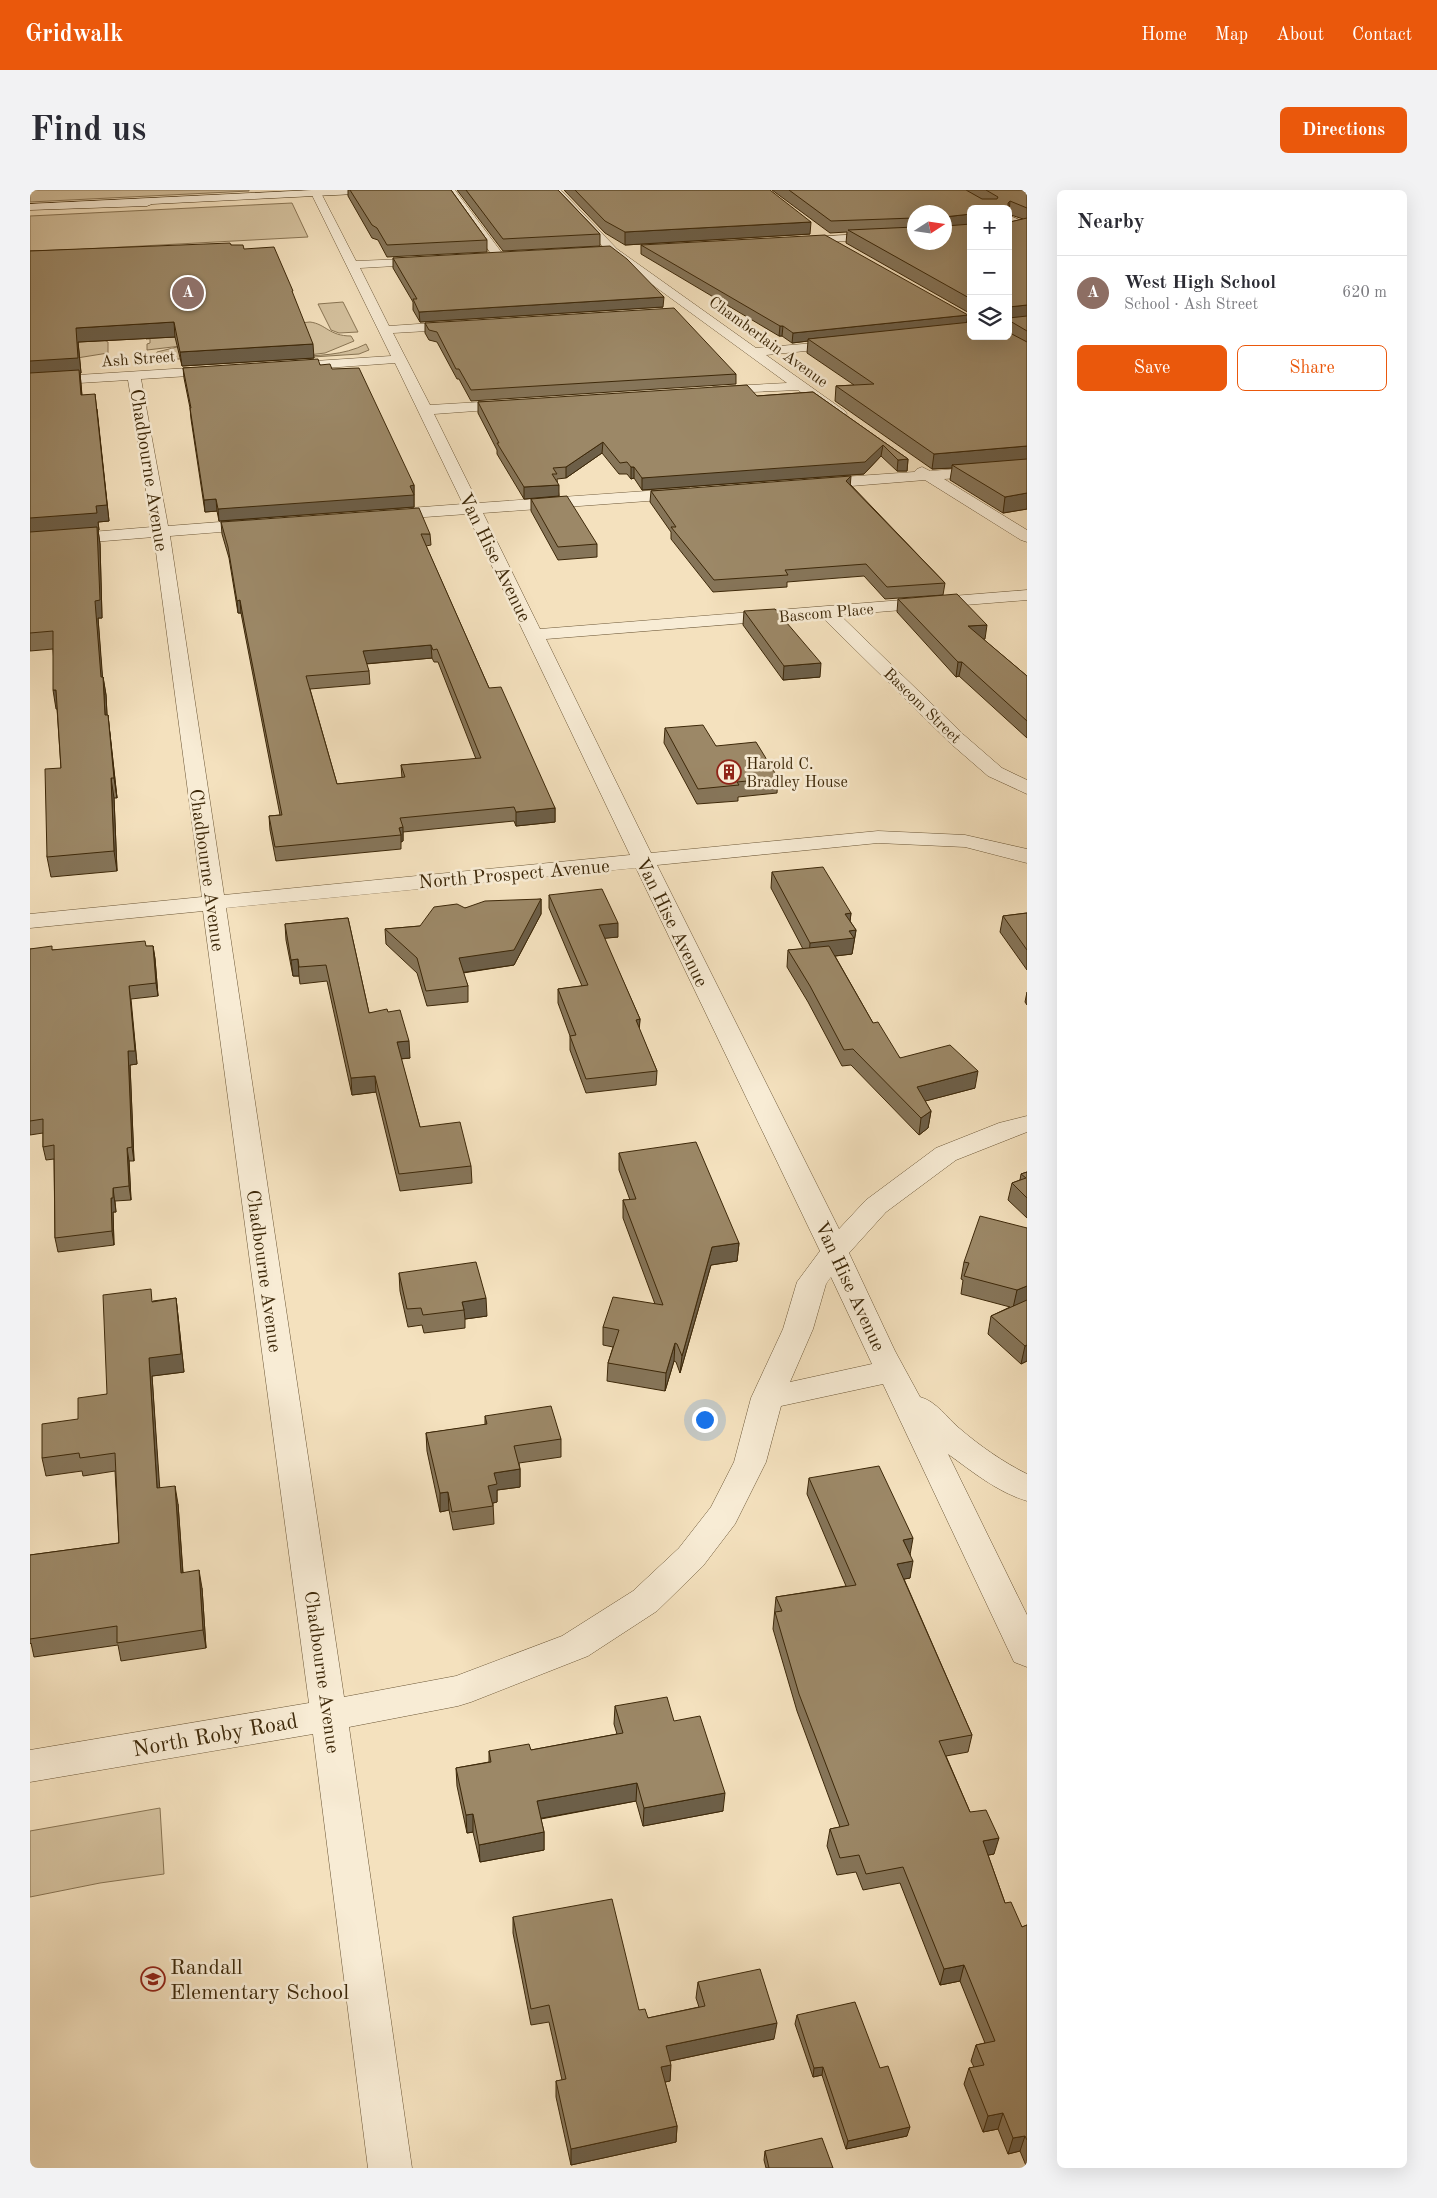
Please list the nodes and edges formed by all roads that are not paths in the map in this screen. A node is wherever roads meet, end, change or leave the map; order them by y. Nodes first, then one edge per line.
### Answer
1 (367, 190) edge
2 (376, 190) edge
3 (450, 190) edge
4 (555, 190) edge
5 (316, 193) junction
6 (30, 207) edge
7 (1012, 220) edge
8 (1027, 227) edge
9 (812, 229) edge
10 (1012, 229) edge
11 (907, 234) edge
12 (827, 239) junction
13 (779, 242) edge
14 (844, 248) edge
15 (632, 250) edge
16 (612, 251) junction
17 (593, 252) edge
18 (499, 257) edge
19 (442, 260) edge
20 (352, 265) junction
21 (679, 312) edge
22 (698, 312) junction
23 (474, 324) edge
24 (384, 330) junction
25 (862, 342) edge
26 (755, 352) junction
27 (398, 359) junction
28 (274, 367) edge
29 (236, 370) edge
30 (134, 376) junction
31 (30, 382) edge
32 (800, 386) junction
33 (700, 392) edge
34 (534, 403) edge
35 (425, 410) junction
36 (848, 419) edge
37 (908, 463) dead end
38 (1027, 468) edge
39 (927, 476) junction
40 (794, 485) edge
41 (706, 492) edge
42 (472, 508) junction
43 (366, 516) edge
44 (271, 523) edge
45 (161, 532) junction
46 (1027, 537) edge
47 (30, 542) edge
48 (1027, 595) edge
49 (827, 611) junction
50 (534, 635) junction
51 (1027, 788) edge
52 (1027, 833) edge
53 (1019, 854) edge
54 (644, 861) junction
55 (212, 902) junction
56 (30, 921) edge
57 (1027, 1124) edge
58 (834, 1251) junction
59 (897, 1382) junction
60 (766, 1398) junction
61 (1027, 1489) edge
62 (1027, 1652) edge
63 (329, 1715) junction
64 (30, 1766) edge
65 (390, 2168) edge

1 - 2 street
1 - 5 street
3 - 18 street
4 - 16 street, Chamberlain Avenue
5 - 6 street
5 - 20 street, Van Hise Avenue
7 - 8 street
8 - 10 street
9 - 12 street
11 - 12 street
12 - 13 street
12 - 14 street
15 - 16 street
16 - 17 street
16 - 22 street, Chamberlain Avenue
19 - 20 street
20 - 24 street, Van Hise Avenue
21 - 22 street
22 - 26 street, Chamberlain Avenue
23 - 24 street
24 - 27 street, Van Hise Avenue
25 - 26 street
26 - 32 street, Chamberlain Avenue
27 - 28 street
27 - 35 street, Van Hise Avenue
29 - 30 street, Ash Street
30 - 31 street, Ash Street
30 - 45 street, Chadbourne Avenue
32 - 33 street
32 - 36 street, Chamberlain Avenue
34 - 35 street
35 - 42 street, Van Hise Avenue
37 - 39 street
38 - 39 street
39 - 40 street
39 - 46 street
41 - 42 street
42 - 43 street
42 - 50 street, Van Hise Avenue
44 - 45 street
45 - 47 street
45 - 55 street, Chadbourne Avenue
48 - 49 street, Bascom Place
49 - 50 street, Bascom Place
49 - 51 street, Bascom Street
50 - 54 street, Van Hise Avenue
52 - 53 street
53 - 54 street, North Prospect Avenue
54 - 55 street, North Prospect Avenue
54 - 58 street, Van Hise Avenue
55 - 56 street, North Prospect Avenue
55 - 63 street, Chadbourne Avenue
57 - 58 street, North Roby Road
58 - 59 street, Van Hise Avenue
58 - 60 street, North Roby Road
59 - 60 street
59 - 61 street
59 - 62 street, Van Hise Avenue
60 - 63 street, North Roby Road
63 - 64 street, North Roby Road
63 - 65 street, Chadbourne Avenue

